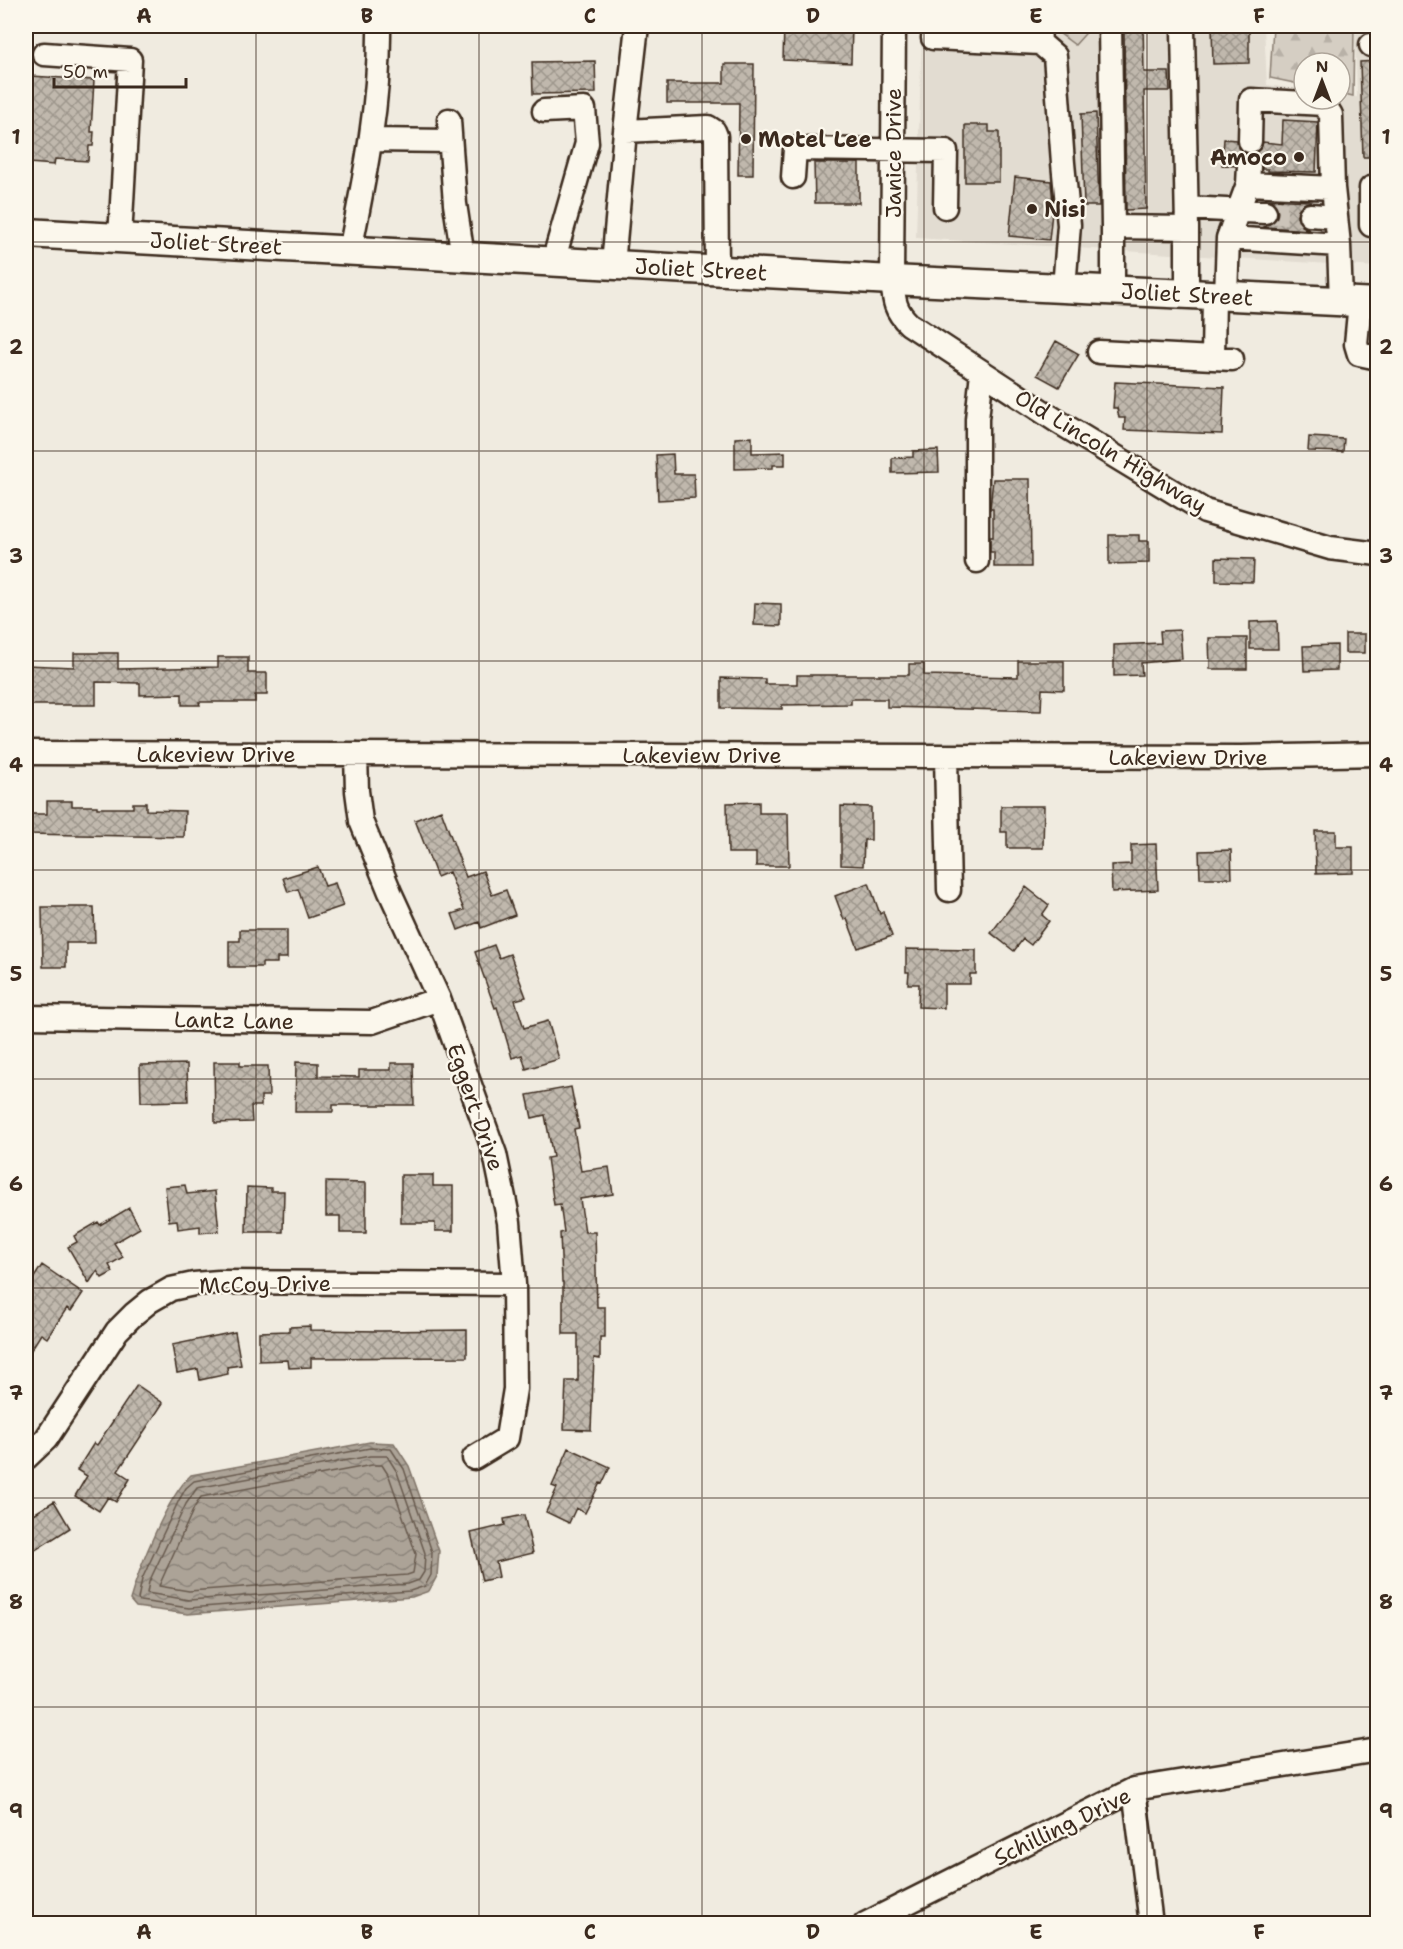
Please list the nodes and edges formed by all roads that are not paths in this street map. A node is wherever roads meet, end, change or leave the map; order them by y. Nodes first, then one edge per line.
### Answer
1 (379, 26) edge
2 (638, 26) edge
3 (1110, 26) edge
4 (1183, 30) dead end
5 (933, 32) edge
6 (894, 33) edge
7 (1040, 34) edge
8 (44, 54) dead end
9 (544, 111) dead end
10 (625, 131) junction
11 (1250, 134) dead end
12 (371, 140) junction
13 (893, 150) junction
14 (793, 177) dead end
15 (1333, 188) junction
16 (1377, 188) edge
17 (945, 207) dead end
18 (1237, 210) junction
19 (1265, 212) tunnel mouth
20 (1310, 215) tunnel mouth
21 (1336, 217) junction
22 (1187, 218) junction
23 (1377, 225) edge
24 (1113, 227) junction
25 (26, 233) edge
26 (120, 238) junction
27 (1228, 238) junction
28 (1339, 244) junction
29 (350, 251) junction
30 (463, 256) junction
31 (553, 262) junction
32 (613, 265) junction
33 (717, 270) junction
34 (892, 280) junction
35 (1064, 288) junction
36 (1113, 290) junction
37 (1209, 295) junction
38 (1360, 302) edge
39 (1099, 352) dead end
40 (1377, 358) edge
41 (982, 372) junction
42 (1377, 554) edge
43 (977, 561) dead end
44 (26, 753) edge
45 (356, 754) junction
46 (1377, 754) edge
47 (946, 757) junction
48 (949, 890) dead end
49 (438, 999) junction
50 (26, 1017) edge
51 (514, 1284) junction
52 (26, 1458) edge
53 (474, 1458) dead end
54 (1377, 1750) edge
55 (1134, 1789) junction
56 (865, 1923) edge
57 (1151, 1923) edge

1 - 12 street
2 - 10 street
3 - 24 street
4 - 22 street
5 - 6 street
5 - 7 street
6 - 13 street, Janice Drive
7 - 35 street
8 - 26 street
9 - 31 street
10 - 32 street
10 - 33 street
11 - 15 street
12 - 29 street
12 - 30 street
13 - 14 street
13 - 17 street
13 - 34 street, Janice Drive
15 - 18 street
15 - 21 street
16 - 23 street
18 - 19 street
18 - 22 street
18 - 27 street
20 - 21 street
21 - 28 street
22 - 24 street
22 - 37 street
24 - 36 street
25 - 26 main road, Joliet Street
26 - 29 main road, Joliet Street
27 - 28 street
27 - 37 street
28 - 38 street
29 - 30 main road, Joliet Street
30 - 31 main road, Joliet Street
31 - 32 main road, Joliet Street
32 - 33 main road, Joliet Street
33 - 34 main road, Joliet Street
34 - 35 main road, Joliet Street
34 - 41 street, Old Lincoln Highway
35 - 36 main road, Joliet Street
36 - 37 main road, Joliet Street
37 - 38 main road, Joliet Street
37 - 39 street
38 - 40 street
41 - 42 street, Old Lincoln Highway
41 - 43 street
44 - 45 street, Lakeview Drive
45 - 47 street, Lakeview Drive
45 - 49 street, Eggert Drive
46 - 47 street, Lakeview Drive
47 - 48 street
49 - 50 street, Lantz Lane
49 - 51 street, Eggert Drive
51 - 52 street, McCoy Drive
51 - 53 street, Eggert Drive
54 - 55 street, Schilling Drive
55 - 56 street, Schilling Drive
55 - 57 street

